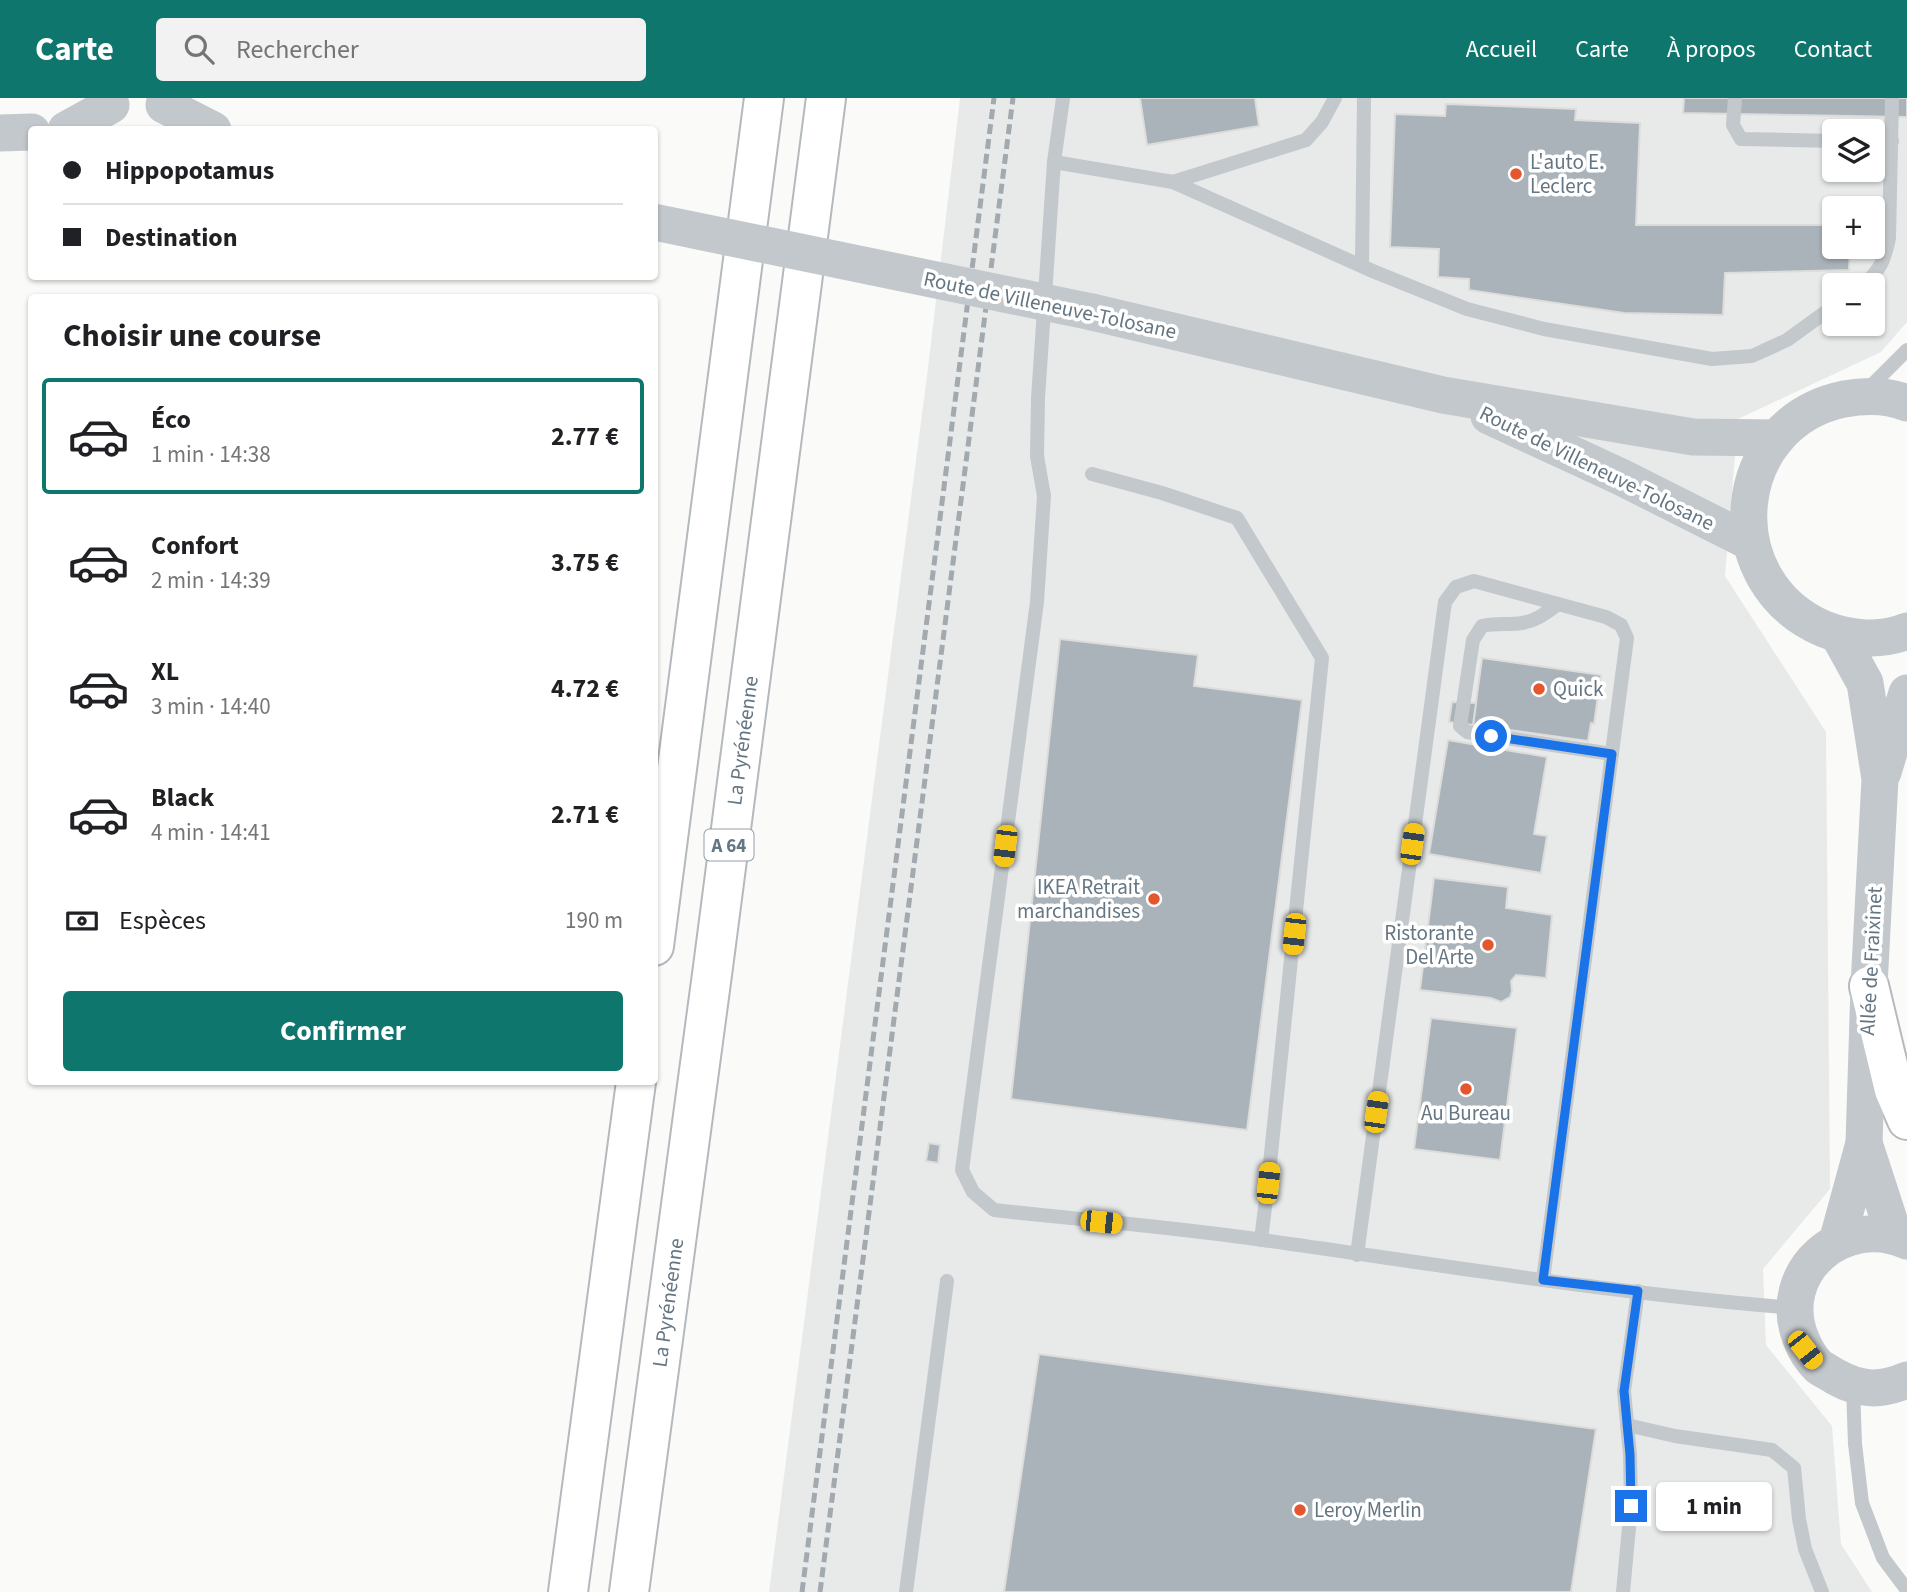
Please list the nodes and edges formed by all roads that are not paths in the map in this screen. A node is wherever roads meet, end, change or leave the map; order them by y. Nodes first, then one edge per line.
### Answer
1 (764, 98) edge
2 (826, 98) edge
3 (1063, 98) edge
4 (1335, 98) edge
5 (1364, 98) edge
6 (1735, 98) edge
7 (1892, 98) edge
8 (129, 115) edge
9 (83, 126) edge
10 (191, 126) edge
11 (28, 132) edge
12 (0, 133) edge
13 (1822, 141) edge
14 (1885, 141) edge
15 (1892, 141) junction
16 (1054, 162) junction
17 (1174, 182) junction
18 (658, 223) edge
19 (1362, 266) junction
20 (1875, 273) edge
21 (1822, 315) edge
22 (1907, 351) edge
23 (1443, 395) junction
24 (1861, 396) junction
25 (1907, 403) edge
26 (1777, 438) junction
27 (1092, 474) dead end
28 (1750, 542) junction
29 (1558, 604) junction
30 (1907, 631) edge
31 (1838, 634) junction
32 (1907, 693) edge
33 (1612, 754) junction
34 (1880, 779) junction
35 (658, 915) edge
36 (1869, 986) junction
37 (636, 1085) edge
38 (1907, 1120) edge
39 (1864, 1143) junction
40 (1900, 1238) edge
41 (1261, 1240) junction
42 (1837, 1242) junction
43 (1357, 1255) junction
44 (1543, 1280) junction
45 (947, 1281) dead end
46 (1638, 1291) junction
47 (1795, 1308) junction
48 (1907, 1380) edge
49 (1853, 1387) junction
50 (1627, 1425) junction
51 (1907, 1590) edge
52 (568, 1592) edge
53 (629, 1592) edge
54 (906, 1592) edge
55 (1623, 1592) edge
56 (1822, 1592) edge

1 - 35 main road
2 - 53 main road, La Pyrénéenne / A 64
3 - 16 lane
4 - 17 lane
5 - 19 lane
6 - 13 lane
7 - 15 lane
8 - 9 street
8 - 10 street
11 - 12 street
14 - 15 lane
15 - 20 lane
16 - 17 lane
16 - 41 lane
17 - 19 lane
18 - 23 street, Route de Villeneuve-Tolosane, bridge
19 - 21 lane
22 - 24 lane
23 - 26 street, Route de Villeneuve-Tolosane
23 - 28 street, Route de Villeneuve-Tolosane
24 - 25 street
24 - 26 street
26 - 28 street
27 - 41 lane
28 - 31 street
29 - 33 lane
29 - 33 lane
29 - 43 lane
30 - 31 street
31 - 34 street, Allée de Fraixinet
32 - 34 street, Allée de Fraixinet
33 - 44 lane
34 - 36 street, Allée de Fraixinet
36 - 38 main road
36 - 39 street, Allée de Fraixinet
37 - 52 main road
39 - 40 street
39 - 42 street
40 - 42 street
41 - 43 lane
42 - 47 street
43 - 44 lane
44 - 46 lane
45 - 54 lane
46 - 47 lane
46 - 50 lane
47 - 49 street
48 - 49 street
49 - 51 lane
50 - 55 lane
50 - 56 lane

